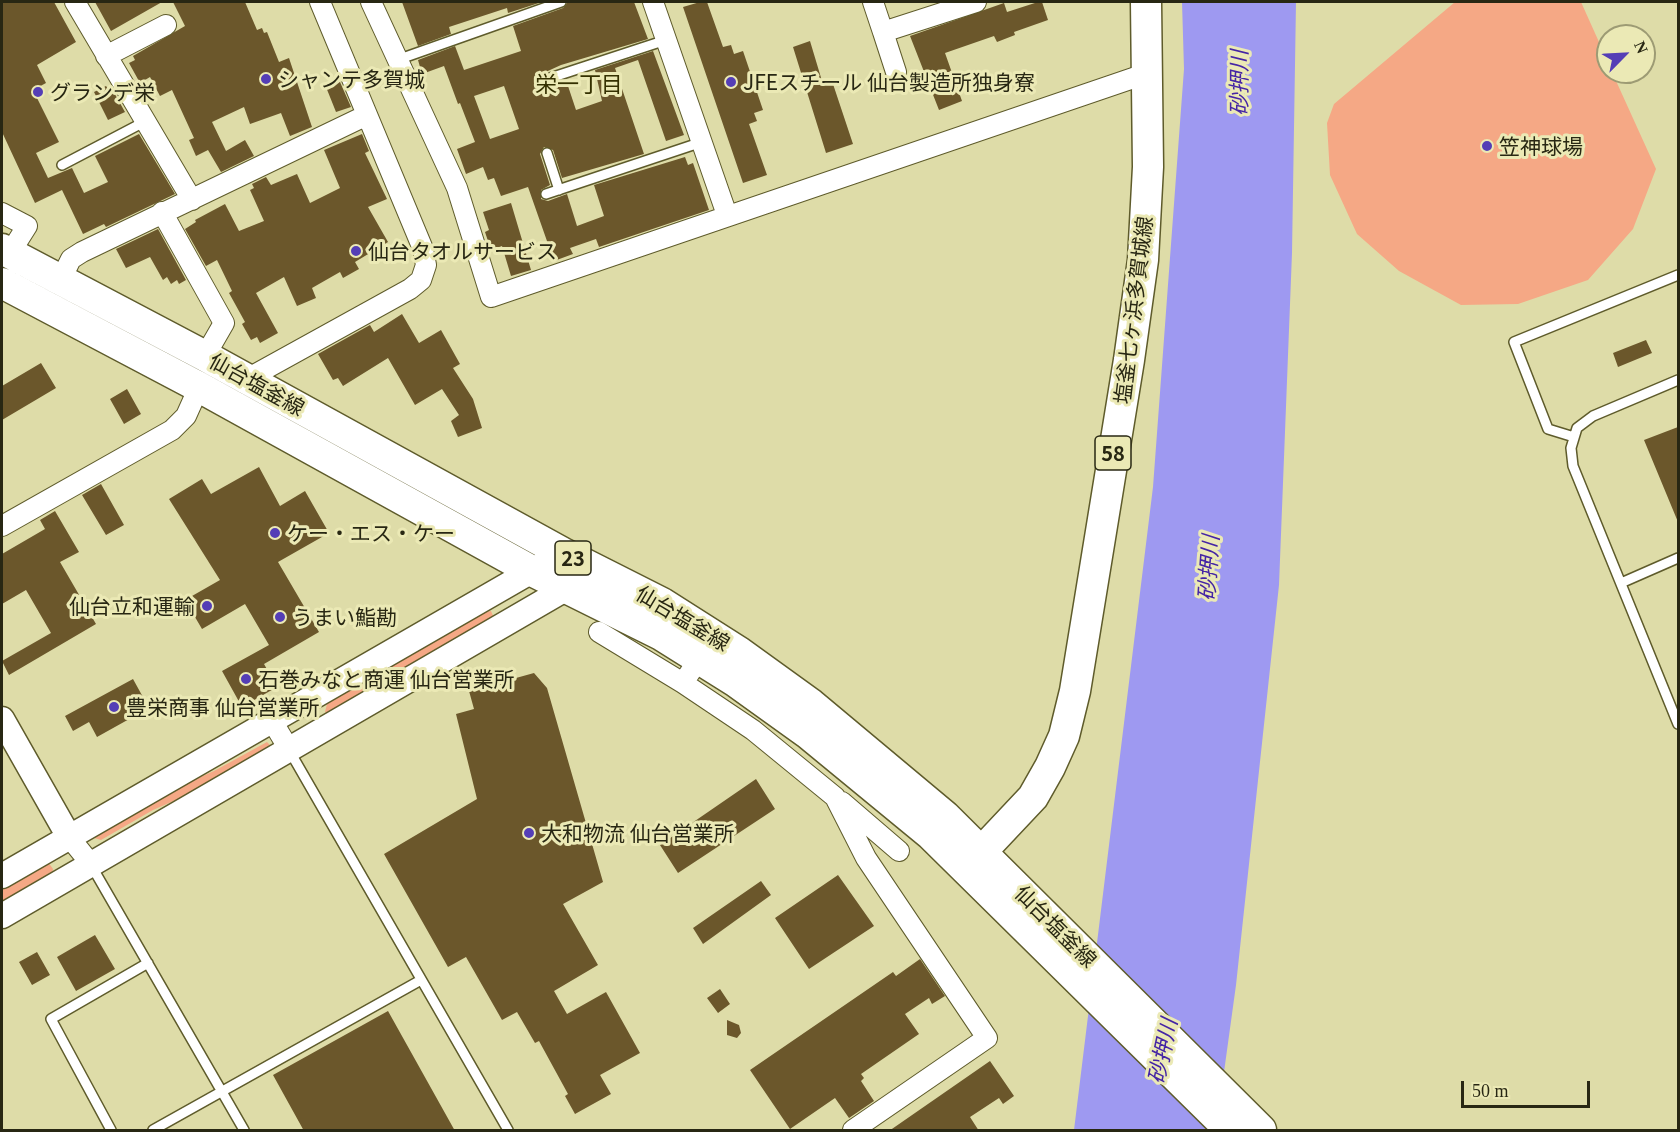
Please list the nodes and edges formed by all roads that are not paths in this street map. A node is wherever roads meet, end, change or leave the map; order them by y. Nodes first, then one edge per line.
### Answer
1 (75, 2) edge
2 (320, 2) edge
3 (371, 2) edge
4 (561, 2) edge
5 (653, 2) edge
6 (873, 2) edge
7 (974, 2) edge
8 (1146, 2) edge
9 (166, 25) dead end
10 (883, 32) junction
11 (666, 40) junction
12 (106, 56) junction
13 (396, 60) junction
14 (896, 72) dead end
15 (1148, 73) junction
16 (544, 80) dead end
17 (367, 116) junction
18 (146, 121) junction
19 (702, 142) junction
20 (547, 153) dead end
21 (62, 165) dead end
22 (559, 190) junction
23 (546, 194) dead end
24 (192, 200) junction
25 (2, 213) edge
26 (162, 213) junction
27 (727, 215) junction
28 (6, 251) edge
29 (1678, 275) edge
30 (61, 279) junction
31 (2, 283) edge
32 (205, 356) junction
33 (247, 379) junction
34 (1678, 380) edge
35 (199, 387) junction
36 (1574, 437) junction
37 (2, 526) edge
38 (564, 553) junction
39 (1678, 558) edge
40 (599, 570) junction
41 (532, 571) junction
42 (1621, 583) junction
43 (566, 588) junction
44 (599, 632) dead end
45 (691, 671) junction
46 (1675, 705) edge
47 (2, 719) edge
48 (272, 721) junction
49 (1678, 724) edge
50 (288, 748) junction
51 (835, 797) junction
52 (69, 837) junction
53 (899, 851) dead end
54 (974, 860) junction
55 (91, 864) junction
56 (2, 876) edge
57 (2, 916) edge
58 (148, 963) junction
59 (421, 980) junction
60 (223, 1092) junction
61 (1235, 1120) edge
62 (111, 1131) edge
63 (153, 1131) edge
64 (244, 1131) edge
65 (508, 1131) edge
66 (853, 1131) edge
67 (1261, 1131) edge

1 - 12 street
2 - 17 street
3 - 13 street
4 - 13 lane
5 - 11 street
6 - 10 street
7 - 10 street
8 - 15 main road, 塩釜七ヶ浜多賀城線 / 58
9 - 12 street
10 - 14 street
11 - 16 lane
11 - 19 street
12 - 18 street
13 - 27 street
15 - 27 street
15 - 54 main road, 塩釜七ヶ浜多賀城線 / 58
17 - 24 street
17 - 33 street
18 - 21 lane
18 - 24 street
19 - 22 lane
19 - 27 street
20 - 22 lane
22 - 23 lane
24 - 26 street
25 - 28 street
26 - 30 street
26 - 32 street
28 - 30 main road, 仙台塩釜線 / 23
29 - 36 lane
30 - 32 main road, 仙台塩釜線 / 23
31 - 35 main road, 仙台塩釜線 / 23
32 - 33 main road, 仙台塩釜線 / 23
33 - 38 main road, 仙台塩釜線 / 23
34 - 36 lane
35 - 37 street
35 - 41 main road, 仙台塩釜線 / 23
36 - 42 lane
38 - 40 main road, 仙台塩釜線 / 23
38 - 41 street
39 - 42 lane
40 - 43 street
40 - 54 main road, 仙台塩釜線 / 23
41 - 43 main road, 仙台塩釜線 / 23
41 - 48 street
42 - 46 lane
43 - 45 main road, 仙台塩釜線 / 23
43 - 50 street
44 - 45 street
45 - 51 street
45 - 54 main road, 仙台塩釜線 / 23
46 - 49 lane
47 - 52 street
48 - 50 street
48 - 52 street
50 - 55 street
50 - 59 lane
51 - 53 street
51 - 66 street
52 - 55 street
52 - 56 street
54 - 61 main road, 仙台塩釜線 / 23
55 - 57 street
55 - 58 lane
58 - 60 lane
58 - 62 lane
59 - 60 lane
59 - 65 lane
60 - 63 lane
60 - 64 lane
61 - 67 main road, 仙台塩釜線 / 23

